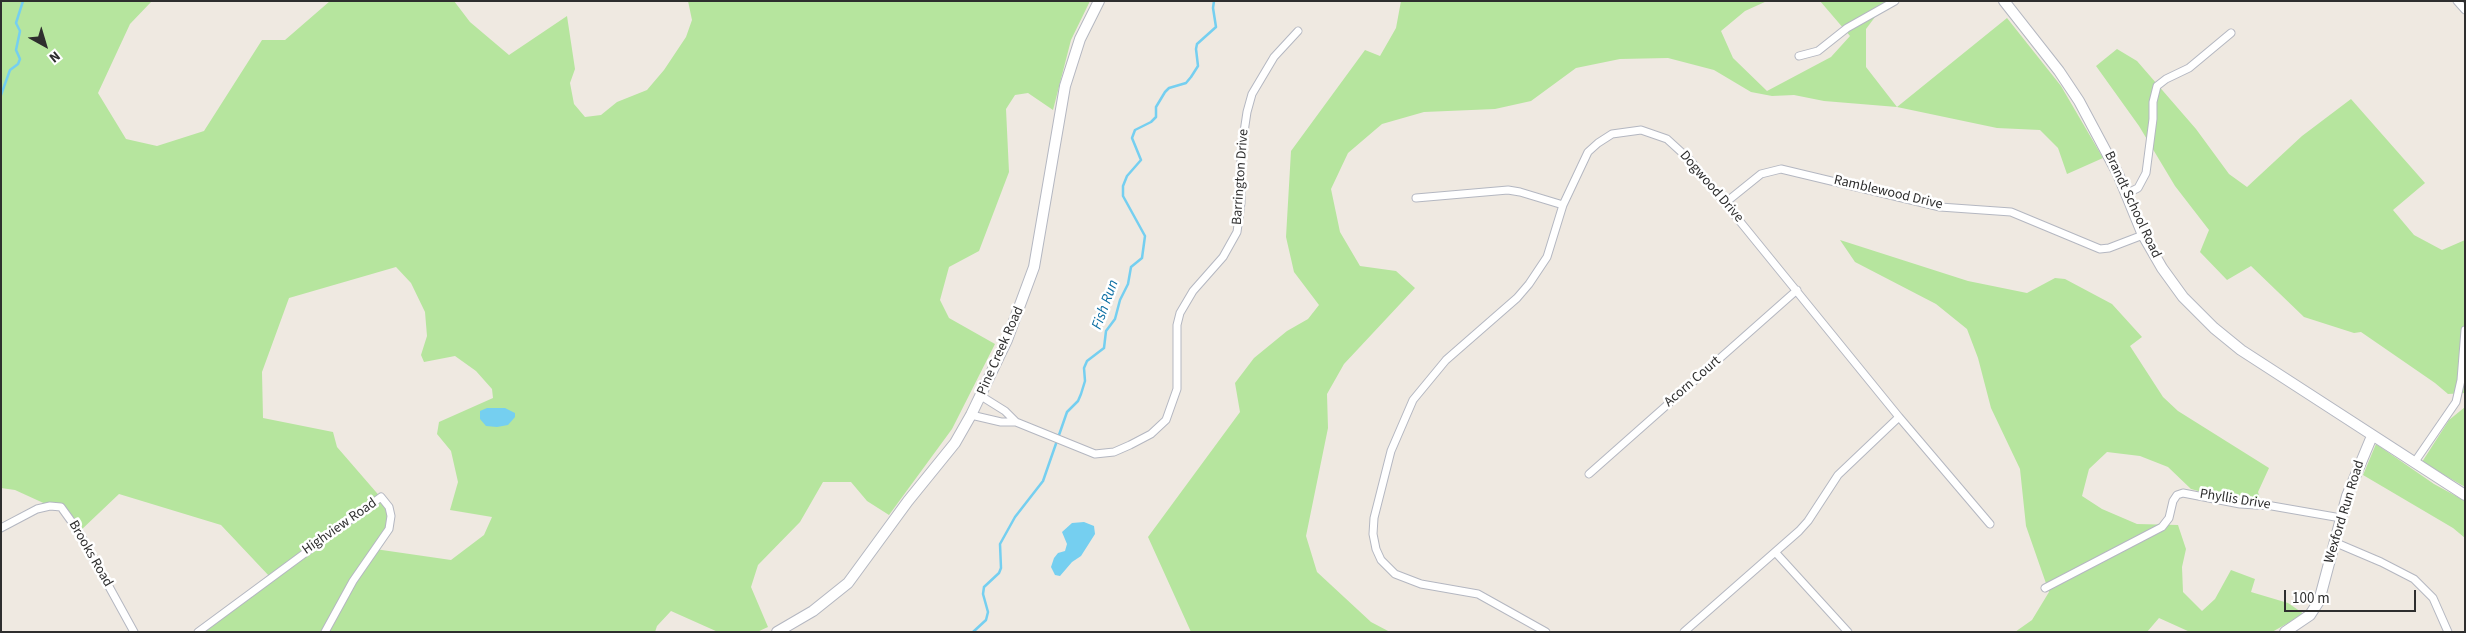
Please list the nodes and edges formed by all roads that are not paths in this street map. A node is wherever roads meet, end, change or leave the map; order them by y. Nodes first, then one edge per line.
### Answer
1 (1099, 1) edge
2 (1895, 1) edge
3 (2457, 1) edge
4 (2006, 2) edge
5 (2465, 10) edge
6 (1298, 31) dead end
7 (2231, 33) dead end
8 (1799, 56) dead end
9 (2126, 194) junction
10 (1416, 198) dead end
11 (1726, 203) junction
12 (1563, 205) junction
13 (2143, 235) junction
14 (1797, 290) junction
15 (2465, 330) edge
16 (981, 396) junction
17 (971, 415) junction
18 (1899, 417) junction
19 (1016, 422) junction
20 (2372, 436) junction
21 (2414, 463) junction
22 (1589, 474) dead end
23 (2465, 496) edge
24 (2340, 518) junction
25 (1990, 524) dead end
26 (1, 528) edge
27 (2334, 542) junction
28 (1776, 553) junction
29 (2045, 588) dead end
30 (134, 632) edge
31 (198, 632) edge
32 (325, 632) edge
33 (778, 632) edge
34 (1546, 632) edge
35 (1684, 632) edge
36 (1848, 632) edge
37 (2285, 632) edge
38 (2448, 632) edge

1 - 16 street, Pine Creek Road
2 - 8 street
3 - 5 street
4 - 9 street, Brandt School Road
6 - 19 street, Barrington Drive
7 - 9 street
9 - 13 street, Brandt School Road
10 - 12 street
11 - 12 street, Dogwood Drive
11 - 13 street, Ramblewood Drive
11 - 14 street, Dogwood Drive
12 - 34 street, Dogwood Drive
13 - 20 street, Brandt School Road
14 - 18 street, Dogwood Drive
14 - 22 street, Acorn Court
15 - 21 street
16 - 17 street, Pine Creek Road
16 - 19 street, Barrington Drive
17 - 19 street, Barrington Drive
17 - 33 street, Pine Creek Road
18 - 25 street, Dogwood Drive
18 - 28 street
20 - 21 street, Brandt School Road
20 - 24 street, Wexford Run Road
21 - 23 street, Brandt School Road
24 - 27 street, Wexford Run Road
24 - 29 street, Phyllis Drive
26 - 30 street, Brooks Road
27 - 37 street, Wexford Run Road
27 - 38 street
28 - 35 street
28 - 36 street
31 - 32 street, Highview Road

